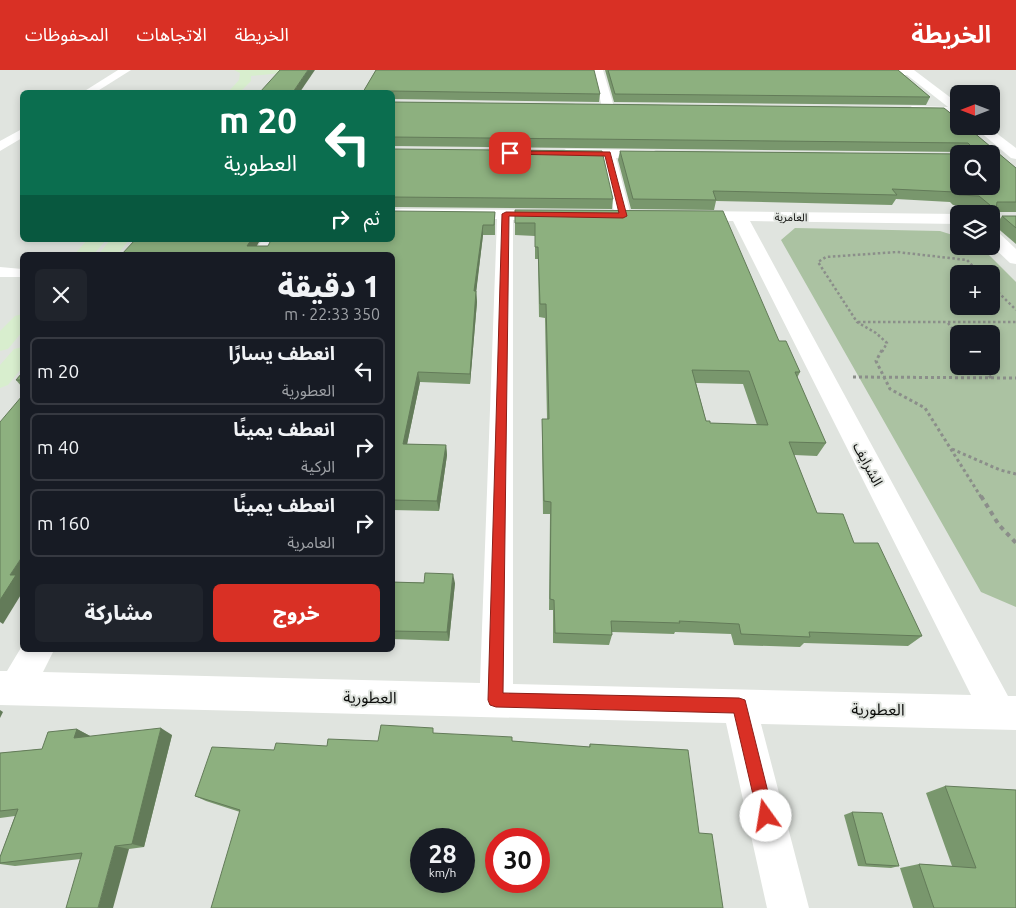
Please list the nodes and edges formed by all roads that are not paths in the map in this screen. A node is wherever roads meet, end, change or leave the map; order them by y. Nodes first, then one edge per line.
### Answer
1 (126, 70) edge
2 (598, 70) edge
3 (243, 71) edge
4 (278, 71) edge
5 (853, 71) edge
6 (908, 71) edge
7 (92, 90) edge
8 (236, 90) edge
9 (251, 90) edge
10 (950, 104) edge
11 (608, 107) edge
12 (900, 110) edge
13 (950, 111) edge
14 (20, 134) edge
15 (990, 135) edge
16 (0, 147) edge
17 (549, 153) edge
18 (608, 154) junction
19 (666, 154) edge
20 (1016, 156) edge
21 (1000, 158) edge
22 (395, 214) edge
23 (506, 214) junction
24 (564, 215) edge
25 (604, 215) edge
26 (623, 216) junction
27 (642, 216) edge
28 (671, 216) edge
29 (739, 216) junction
30 (950, 219) edge
31 (95, 242) edge
32 (118, 242) edge
33 (1000, 244) edge
34 (86, 252) edge
35 (110, 252) edge
36 (1016, 259) edge
37 (20, 322) edge
38 (0, 344) edge
39 (20, 356) edge
40 (0, 380) edge
41 (36, 652) edge
42 (8, 688) edge
43 (496, 700) junction
44 (739, 706) junction
45 (1007, 712) edge
46 (788, 908) edge

1 - 7 street
2 - 11 street
3 - 4 street
3 - 8 street
4 - 9 street
5 - 6 street
6 - 10 street
12 - 13 street
14 - 16 street
15 - 20 street
17 - 18 street
18 - 19 street
18 - 26 street
20 - 21 street
22 - 23 street
23 - 24 street
23 - 43 street
25 - 26 street
26 - 27 street
28 - 29 street, العامرية
29 - 30 street, العامرية
29 - 45 street, الشرايف
31 - 34 street
32 - 35 street
33 - 36 street
37 - 38 street
39 - 40 street
41 - 42 street
42 - 43 street, العطورية
43 - 44 street, العطورية
44 - 45 street, العطورية
44 - 46 street

